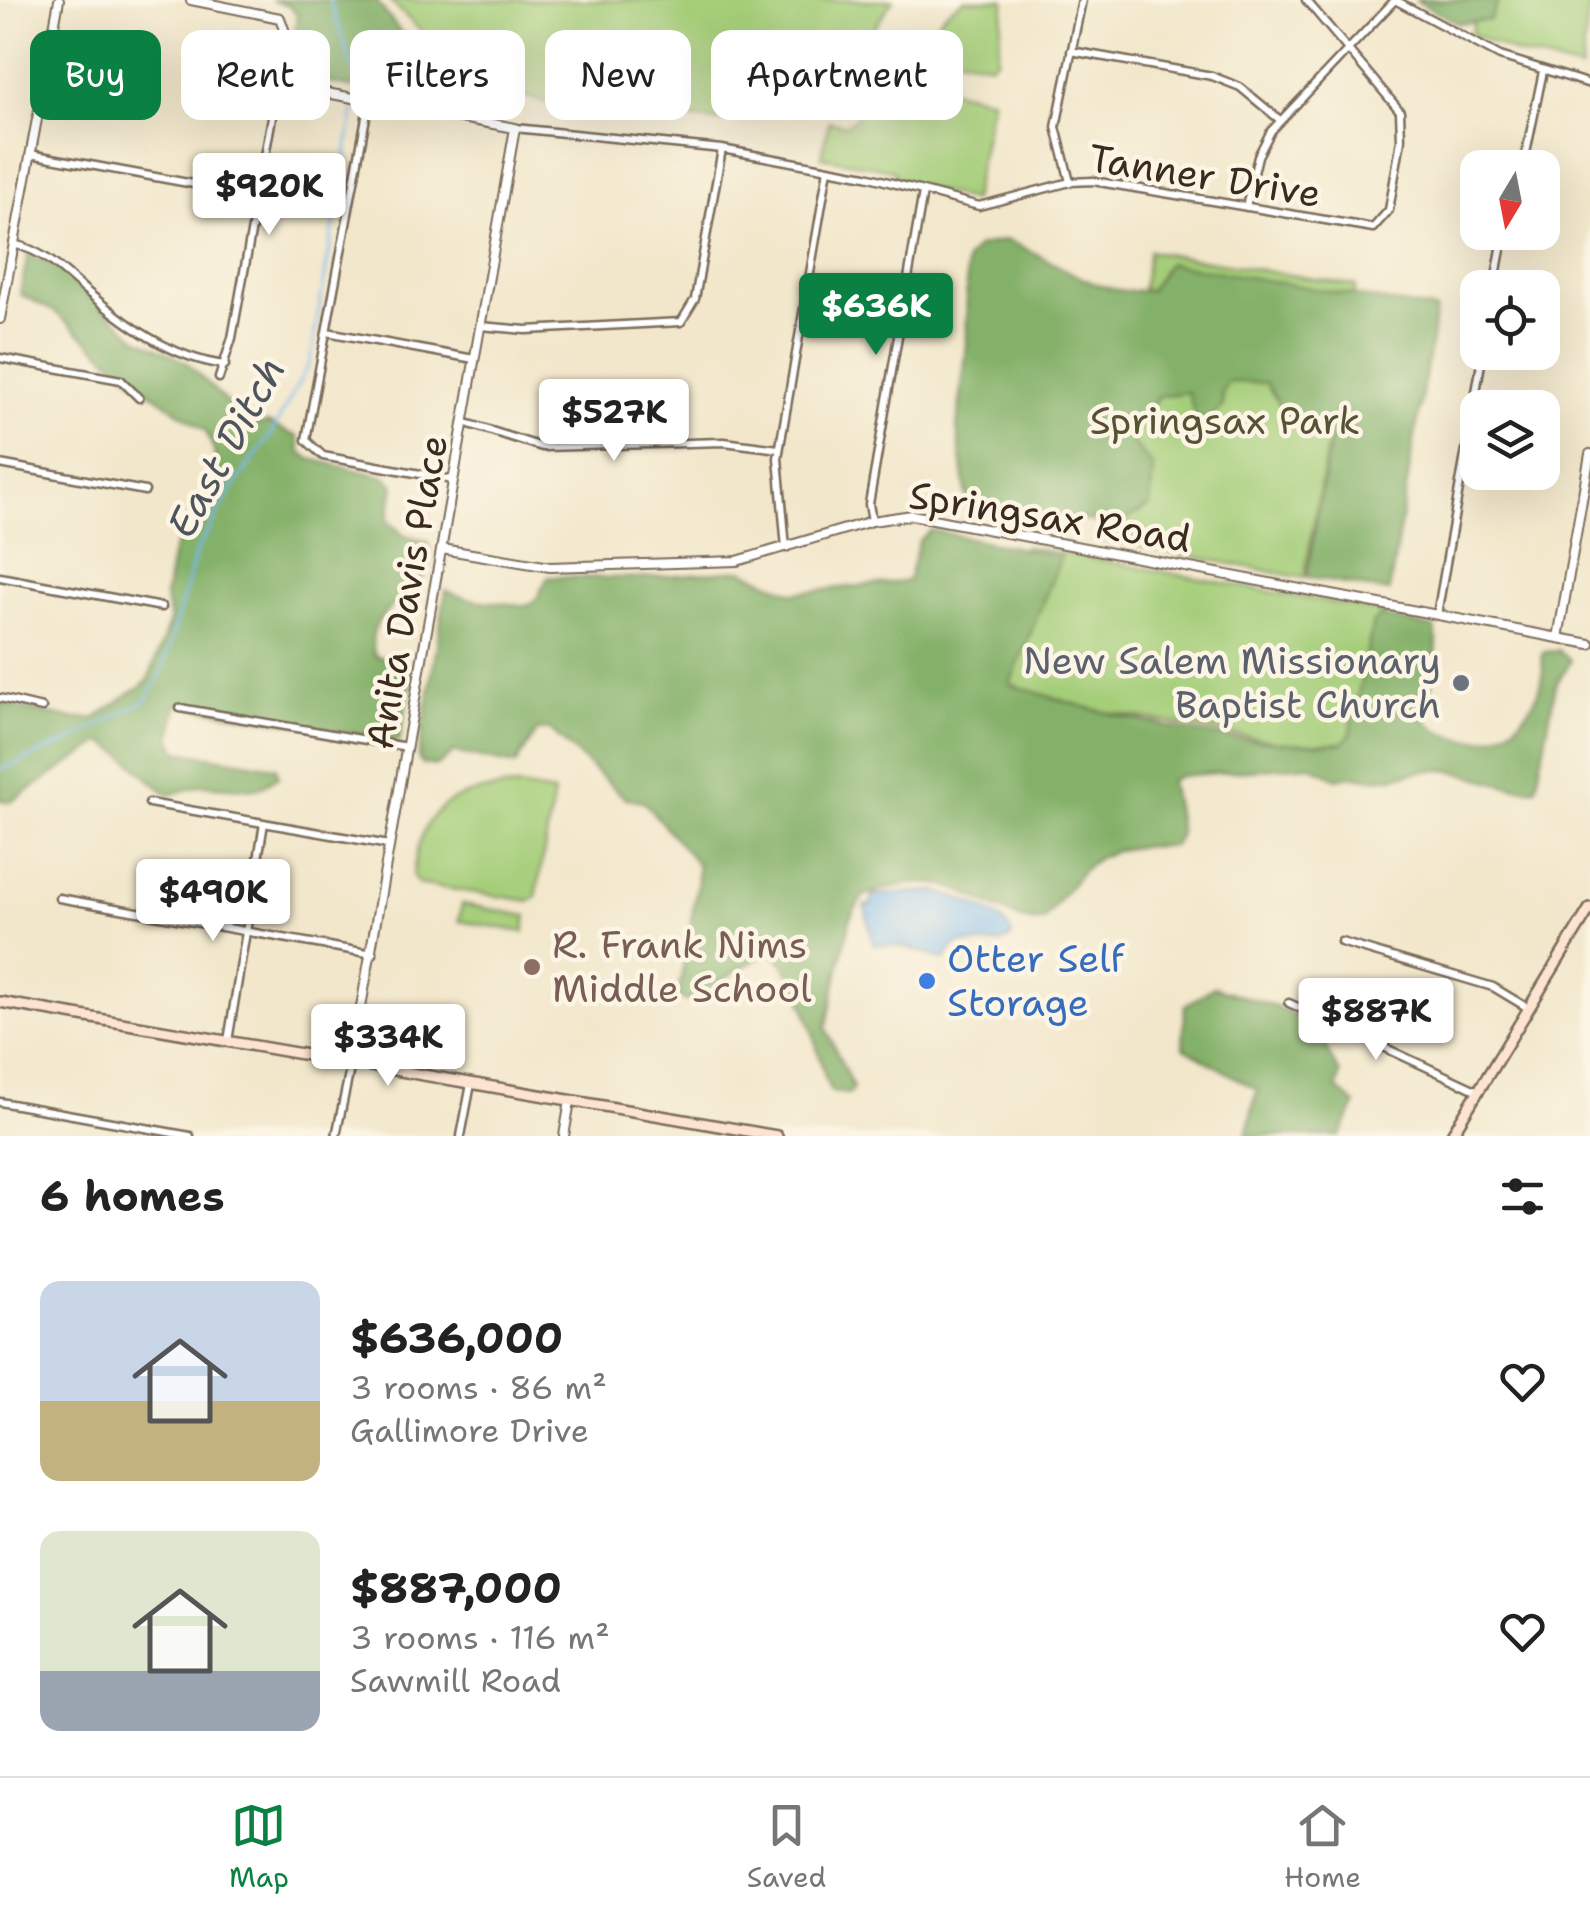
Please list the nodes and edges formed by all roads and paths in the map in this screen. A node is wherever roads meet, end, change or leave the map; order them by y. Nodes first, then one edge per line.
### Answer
1 (59, 0) edge
2 (192, 0) edge
3 (1082, 0) edge
4 (1306, 0) edge
5 (1395, 0) edge
6 (285, 30) edge
7 (1349, 47) junction
8 (1071, 51) junction
9 (1544, 71) junction
10 (1590, 84) edge
11 (272, 120) edge
12 (362, 120) edge
13 (472, 120) edge
14 (1280, 120) junction
15 (515, 128) junction
16 (722, 149) junction
17 (1527, 150) edge
18 (30, 154) junction
19 (828, 169) junction
20 (1070, 182) junction
21 (923, 192) junction
22 (259, 196) junction
23 (1246, 208) junction
24 (13, 244) junction
25 (0, 319) edge
26 (480, 326) junction
27 (327, 332) junction
28 (0, 358) edge
29 (474, 359) junction
30 (226, 365) junction
31 (1480, 370) edge
32 (219, 378) dead end
33 (139, 398) dead end
34 (464, 422) junction
35 (779, 449) junction
36 (1590, 454) edge
37 (0, 464) edge
38 (454, 480) junction
39 (145, 491) dead end
40 (872, 522) junction
41 (442, 549) junction
42 (786, 549) junction
43 (0, 577) edge
44 (162, 607) dead end
45 (1437, 615) junction
46 (1558, 638) junction
47 (1590, 644) edge
48 (0, 698) edge
49 (42, 708) dead end
50 (180, 708) dead end
51 (408, 748) junction
52 (150, 803) dead end
53 (264, 823) junction
54 (391, 845) junction
55 (59, 898) dead end
56 (1590, 908) edge
57 (246, 931) junction
58 (1340, 942) dead end
59 (373, 954) junction
60 (0, 1002) edge
61 (1289, 1003) dead end
62 (1528, 1008) junction
63 (228, 1042) junction
64 (351, 1064) junction
65 (470, 1084) junction
66 (1478, 1091) junction
67 (570, 1101) junction
68 (0, 1102) edge
69 (190, 1136) edge
70 (336, 1136) edge
71 (461, 1136) edge
72 (564, 1136) edge
73 (776, 1136) edge
74 (1451, 1136) edge

1 - 18 street
2 - 6 street
3 - 8 street
4 - 7 street
5 - 7 street
5 - 9 street
7 - 14 street
7 - 23 street, Tanner Drive
8 - 14 street
8 - 20 street
9 - 10 street
9 - 17 street
11 - 22 street
12 - 27 street
13 - 15 street
14 - 23 street
15 - 16 street, Tanner Drive
15 - 26 street, Anita Davis Place
16 - 19 street, Tanner Drive
16 - 26 street
18 - 22 street
18 - 24 street
19 - 21 street, Tanner Drive
19 - 35 street
20 - 21 street, Tanner Drive
20 - 23 street, Tanner Drive
21 - 40 street
22 - 30 street
24 - 25 street
24 - 30 street
26 - 29 street, Anita Davis Place
27 - 29 street
27 - 38 street
28 - 33 street
29 - 34 street, Anita Davis Place
30 - 32 street
31 - 45 street
34 - 35 street
34 - 38 street, Anita Davis Place
35 - 42 street
36 - 46 street
37 - 39 street
38 - 41 street, Anita Davis Place
40 - 42 street, Springsax Road
40 - 45 street, Springsax Road
41 - 42 street, Springsax Road
41 - 51 street, Anita Davis Place
43 - 44 street
45 - 46 street, Springsax Road
46 - 47 street, Springsax Road
48 - 49 street
50 - 51 street
51 - 54 street, Anita Davis Place
52 - 53 street
53 - 54 street
53 - 57 street
54 - 59 street, Anita Davis Place
55 - 57 street
56 - 62 main road
57 - 59 street
57 - 63 street
58 - 62 street
59 - 64 street, Anita Davis Place
60 - 63 main road
61 - 66 street
62 - 66 main road
63 - 64 main road
64 - 65 main road
64 - 70 street
65 - 67 main road
65 - 71 street
66 - 74 main road
67 - 72 street
67 - 73 main road
68 - 69 street

